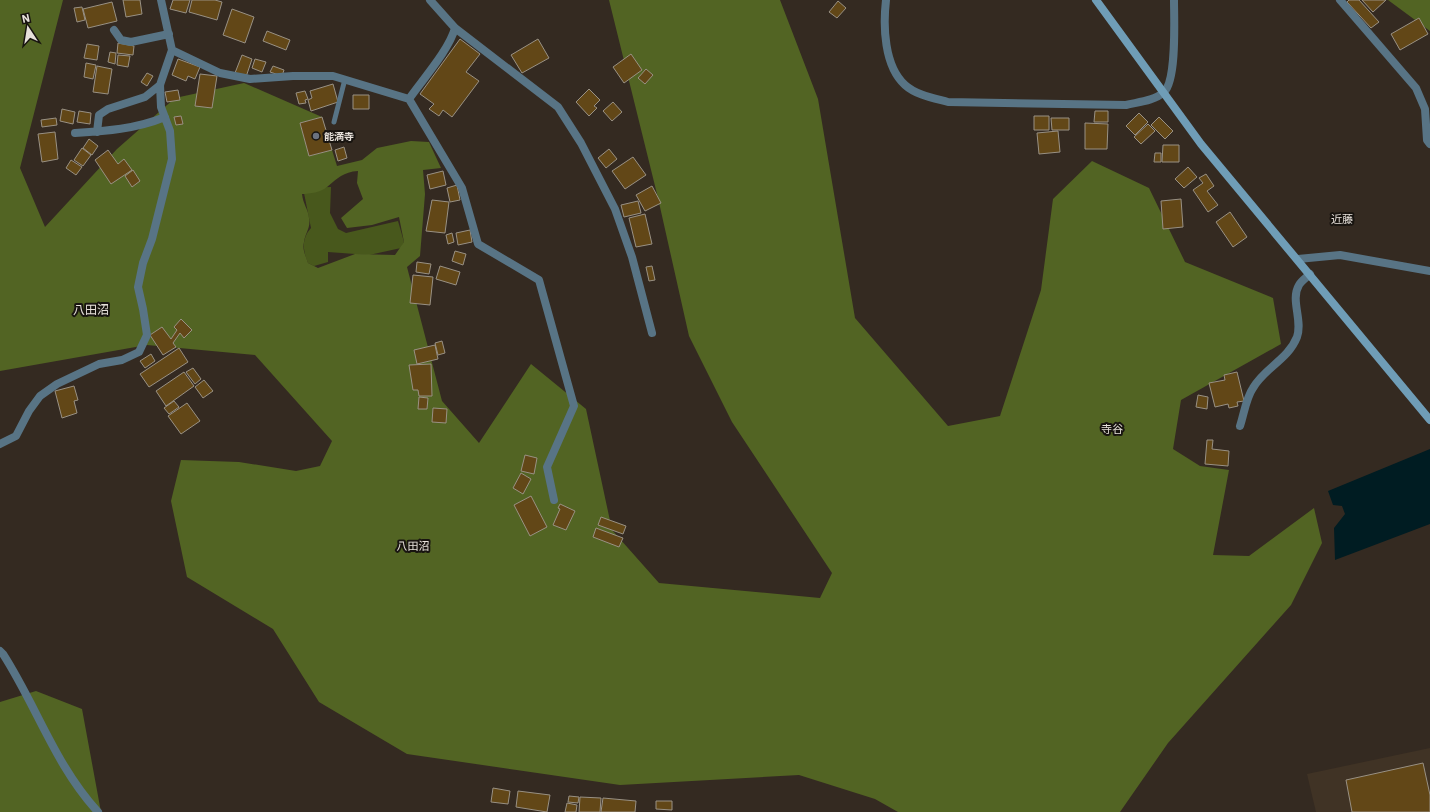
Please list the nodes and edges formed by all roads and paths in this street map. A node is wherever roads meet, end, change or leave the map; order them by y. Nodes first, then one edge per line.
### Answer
1 (161, 0) edge
2 (430, 0) edge
3 (886, 0) edge
4 (1096, 0) edge
5 (1174, 0) edge
6 (1340, 0) edge
7 (455, 28) junction
8 (114, 30) dead end
9 (168, 34) junction
10 (172, 50) junction
11 (345, 79) junction
12 (160, 85) junction
13 (1164, 92) junction
14 (409, 99) junction
15 (165, 117) junction
16 (334, 122) dead end
17 (97, 132) junction
18 (75, 134) dead end
19 (1430, 144) edge
20 (1298, 259) junction
21 (1430, 271) edge
22 (1310, 274) junction
23 (652, 333) dead end
24 (1430, 420) edge
25 (1240, 426) dead end
26 (0, 444) edge
27 (554, 500) dead end
28 (0, 652) edge
29 (98, 812) edge

1 - 9 street
2 - 7 street
3 - 13 street
4 - 13 street
5 - 13 street
6 - 19 street
7 - 14 street
7 - 23 street
8 - 9 street
9 - 10 street
10 - 11 street
10 - 12 street
11 - 14 street
11 - 16 lane
12 - 15 street
12 - 17 street
13 - 20 street
14 - 27 street
15 - 17 street
15 - 26 street
17 - 18 street
20 - 21 street
20 - 22 street
22 - 24 street
22 - 25 street
28 - 29 street

